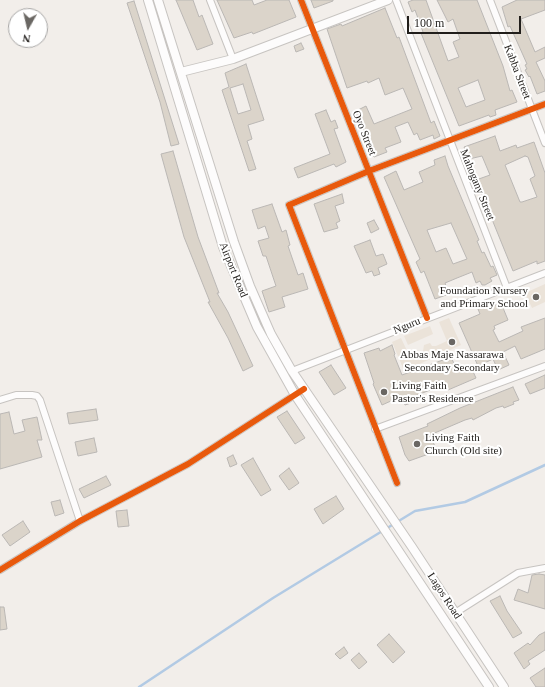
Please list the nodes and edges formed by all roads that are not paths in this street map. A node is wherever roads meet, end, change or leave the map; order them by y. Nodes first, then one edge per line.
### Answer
1 (148, 0) edge
2 (158, 0) edge
3 (210, 0) edge
4 (301, 0) edge
5 (388, 0) edge
6 (396, 0) edge
7 (490, 0) edge
8 (313, 30) junction
9 (233, 59) junction
10 (181, 72) junction
11 (545, 104) edge
12 (532, 110) junction
13 (449, 141) junction
14 (545, 143) edge
15 (369, 171) junction
16 (545, 273) edge
17 (507, 288) junction
18 (427, 318) junction
19 (344, 351) junction
20 (545, 366) edge
21 (292, 372) junction
22 (304, 389) junction
23 (295, 395) junction
24 (0, 400) edge
25 (375, 429) junction
26 (396, 484) dead end
27 (384, 506) joint
28 (375, 514) joint
29 (80, 521) junction
30 (545, 568) edge
31 (0, 570) edge
32 (455, 613) junction
33 (489, 687) edge
34 (504, 687) edge

1 - 23 main road, Airport Road
2 - 10 main road, Airport Road
3 - 9 street
4 - 8 street, Oyo Street
5 - 8 main road
6 - 13 street, Mahogany Street
7 - 12 street, Kabba Street
8 - 9 main road
8 - 15 street, Oyo Street
9 - 10 main road
10 - 21 main road, Airport Road
11 - 12 street
12 - 13 street
12 - 14 street, Kabba Street
13 - 15 street
13 - 17 street, Mahogany Street
15 - 18 street, Oyo Street
15 - 19 street
16 - 17 street, Nguru
17 - 18 street, Nguru
18 - 19 street, Nguru
19 - 21 street, Nguru
19 - 25 street
20 - 25 street
21 - 22 main road, Airport Road
22 - 23 street
22 - 27 main road, Airport Road
23 - 28 main road, Airport Road
23 - 29 street
24 - 29 street
25 - 26 street
27 - 32 main road, Lagos Road
28 - 33 main road, Lagos Road
29 - 31 street
30 - 32 street
32 - 34 main road, Lagos Road

